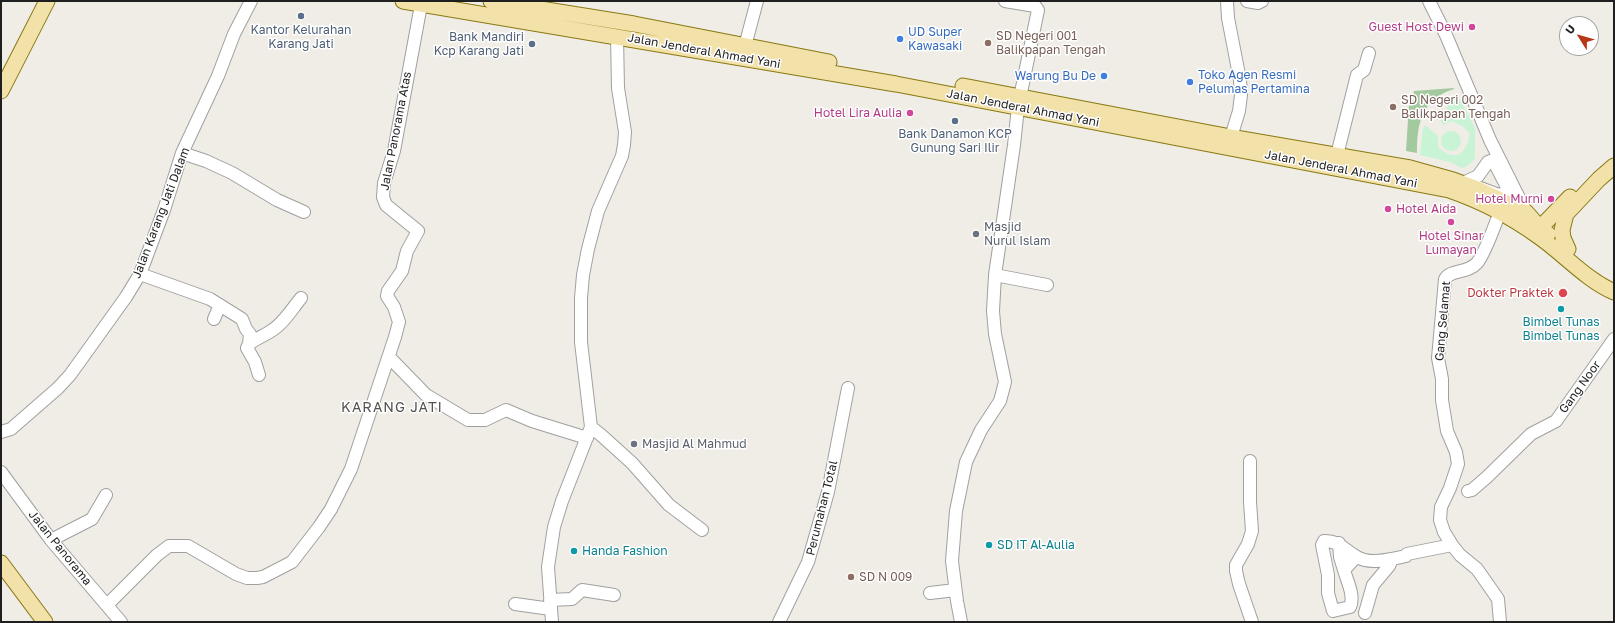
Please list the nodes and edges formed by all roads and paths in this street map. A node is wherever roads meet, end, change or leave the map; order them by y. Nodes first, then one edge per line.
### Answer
1 (47, 1) edge
2 (251, 1) edge
3 (403, 1) edge
4 (491, 1) edge
5 (757, 1) edge
6 (1005, 1) edge
7 (1227, 1) edge
8 (1247, 1) edge
9 (1262, 1) edge
10 (1429, 1) edge
11 (421, 5) junction
12 (617, 36) junction
13 (745, 46) junction
14 (1369, 53) dead end
15 (1, 91) edge
16 (1019, 102) junction
17 (1231, 137) junction
18 (1490, 140) junction
19 (182, 153) junction
20 (1337, 155) junction
21 (1614, 155) edge
22 (1614, 166) edge
23 (1453, 180) junction
24 (304, 212) dead end
25 (1500, 212) junction
26 (1526, 212) junction
27 (1540, 228) junction
28 (1568, 249) junction
29 (140, 274) junction
30 (995, 275) junction
31 (1614, 281) edge
32 (1048, 285) dead end
33 (1614, 292) edge
34 (301, 298) dead end
35 (220, 306) junction
36 (214, 320) dead end
37 (1614, 339) edge
38 (250, 344) junction
39 (389, 357) junction
40 (259, 375) dead end
41 (848, 388) dead end
42 (1, 432) edge
43 (589, 432) junction
44 (1250, 461) dead end
45 (1, 472) edge
46 (1468, 491) dead end
47 (106, 495) dead end
48 (702, 530) dead end
49 (52, 540) junction
50 (1339, 543) junction
51 (1452, 545) junction
52 (1356, 557) junction
53 (1392, 559) junction
54 (1, 563) edge
55 (1344, 570) junction
56 (955, 590) junction
57 (930, 593) dead end
58 (614, 595) dead end
59 (515, 604) dead end
60 (107, 605) junction
61 (551, 605) junction
62 (1365, 613) dead end
63 (45, 622) edge
64 (121, 622) edge
65 (552, 622) edge
66 (779, 622) edge
67 (962, 622) edge
68 (1252, 622) edge
69 (1500, 622) edge

1 - 15 main road
2 - 19 street, Jalan Karang Jati Dalam
3 - 11 main road, Jalan Jenderal Ahmad Yani
4 - 13 main road, Jalan Jenderal Ahmad Yani
5 - 13 street
6 - 16 street
7 - 17 street
8 - 9 street
10 - 18 street
11 - 12 main road, Jalan Jenderal Ahmad Yani
11 - 39 street, Jalan Panorama Atas
12 - 16 main road, Jalan Jenderal Ahmad Yani
12 - 43 street
13 - 16 main road, Jalan Jenderal Ahmad Yani
14 - 20 street
16 - 17 main road, Jalan Jenderal Ahmad Yani
16 - 25 main road, Jalan Jenderal Ahmad Yani
16 - 30 street
17 - 20 main road, Jalan Jenderal Ahmad Yani
18 - 23 street
18 - 26 street
19 - 24 street
19 - 29 street, Jalan Karang Jati Dalam
20 - 23 main road, Jalan Jenderal Ahmad Yani
21 - 27 main road
22 - 28 main road
23 - 26 main road, Jalan Jenderal Ahmad Yani
25 - 33 main road, Jalan Jenderal Ahmad Yani
25 - 51 street, Gang Selamat
26 - 27 main road, Jalan Jenderal Ahmad Yani
27 - 28 main road, Jalan Jenderal Ahmad Yani
28 - 31 main road, Jalan Jenderal Ahmad Yani
29 - 35 street
29 - 42 street, Jalan Karang Jati Dalam
30 - 32 street
30 - 56 street
34 - 38 street
35 - 36 street
35 - 38 street
37 - 46 street, Gang Noor
38 - 40 street
39 - 43 street
39 - 60 street, Jalan Panorama Atas
41 - 66 street, Perumahan Total
43 - 48 street
43 - 61 street
44 - 68 street
45 - 49 street, Jalan Panorama
47 - 49 street
49 - 60 street, Jalan Panorama
50 - 52 street
50 - 55 street
50 - 55 street
51 - 53 street
51 - 69 street, Gang Selamat
52 - 53 street
52 - 55 street
53 - 62 street
54 - 63 main road
56 - 57 street
56 - 67 street
58 - 61 street
59 - 61 street
60 - 64 street, Jalan Panorama
61 - 65 street

